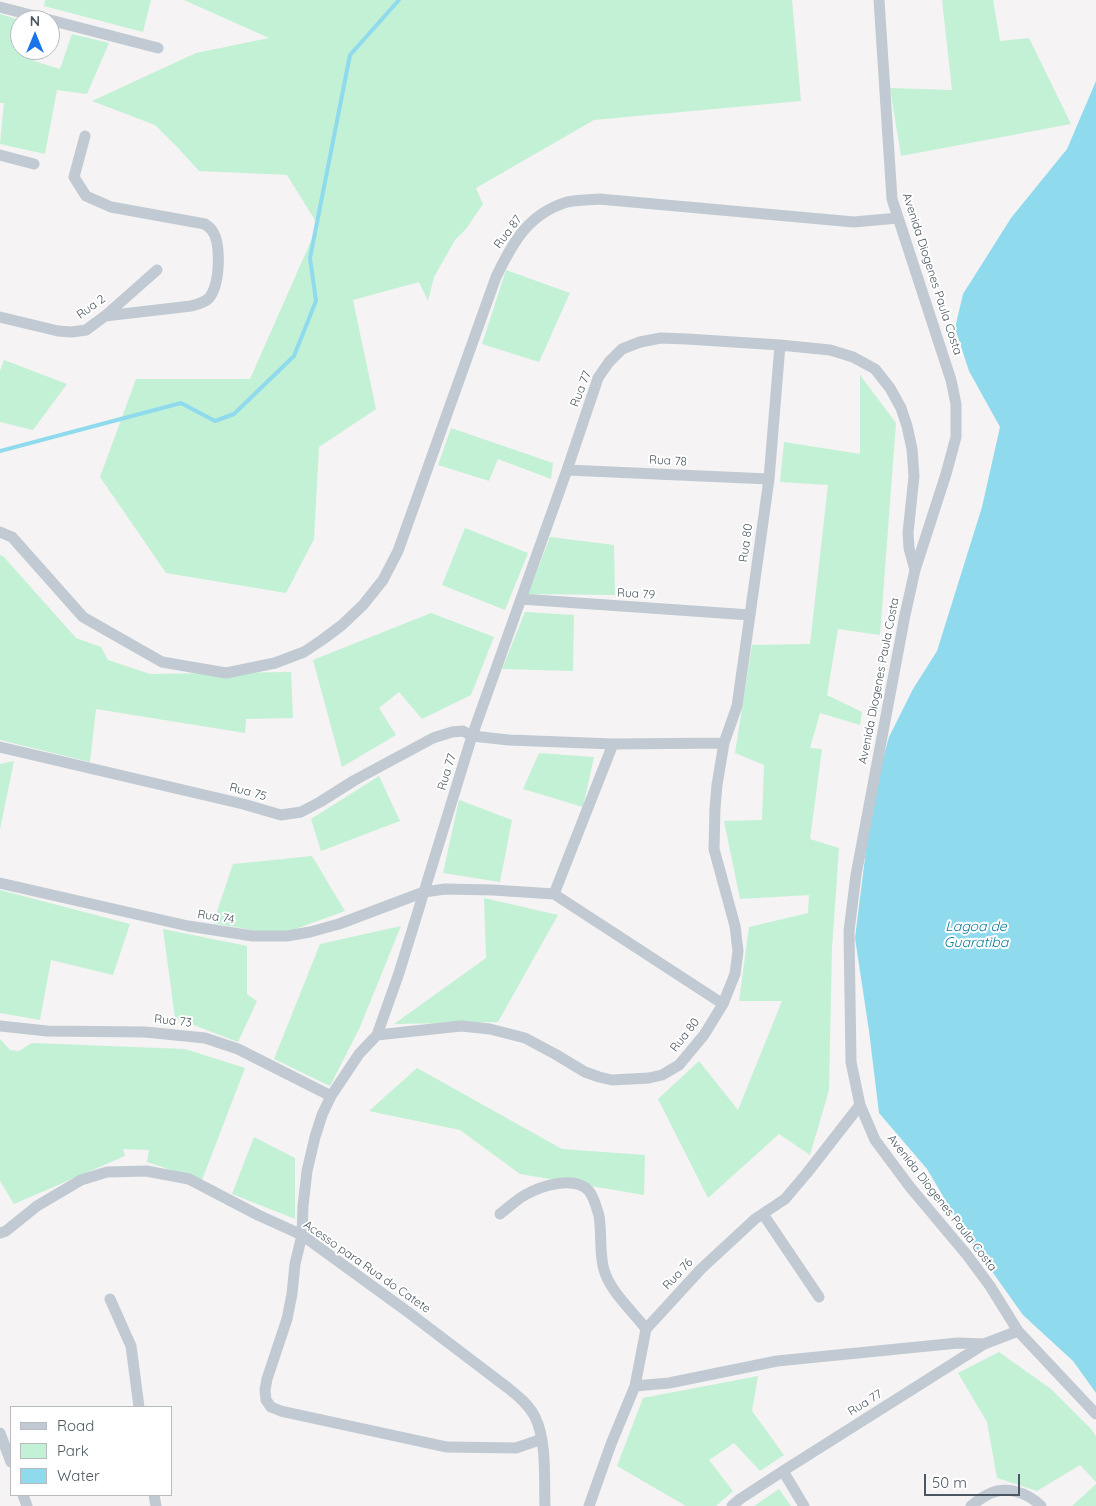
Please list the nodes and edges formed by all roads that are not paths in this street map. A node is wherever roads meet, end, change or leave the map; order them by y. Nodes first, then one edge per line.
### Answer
1 (879, 0) edge
2 (0, 6) edge
3 (158, 48) dead end
4 (85, 136) dead end
5 (0, 155) edge
6 (34, 164) dead end
7 (898, 218) junction
8 (157, 270) dead end
9 (105, 316) junction
10 (0, 318) edge
11 (780, 345) junction
12 (567, 470) junction
13 (769, 479) junction
14 (0, 532) edge
15 (915, 570) junction
16 (521, 599) junction
17 (750, 615) junction
18 (472, 736) junction
19 (724, 743) junction
20 (614, 744) junction
21 (0, 747) edge
22 (0, 883) edge
23 (424, 892) junction
24 (554, 894) junction
25 (723, 1004) junction
26 (0, 1026) edge
27 (377, 1035) junction
28 (331, 1096) junction
29 (860, 1105) junction
30 (500, 1214) dead end
31 (763, 1214) junction
32 (0, 1233) edge
33 (302, 1235) junction
34 (819, 1297) dead end
35 (110, 1299) dead end
36 (646, 1329) junction
37 (1018, 1331) junction
38 (984, 1344) junction
39 (635, 1386) junction
40 (139, 1406) edge
41 (1096, 1414) edge
42 (0, 1432) edge
43 (542, 1439) junction
44 (10, 1459) edge
45 (783, 1471) junction
46 (545, 1506) edge
47 (589, 1506) edge
48 (732, 1506) edge
49 (804, 1506) edge
50 (970, 1506) edge
51 (1041, 1506) edge

1 - 7 street, Avenida Diogenes Paula Costa
2 - 3 street
4 - 9 street
5 - 6 street
7 - 14 street, Rua 87
7 - 15 street, Avenida Diogenes Paula Costa
8 - 9 street, Rua 2
9 - 10 street, Rua 2
11 - 12 street, Rua 77
11 - 13 street, Rua 80
11 - 15 street, Rua 77
12 - 13 street, Rua 78
12 - 16 street, Rua 77
13 - 17 street, Rua 80
15 - 29 street, Avenida Diogenes Paula Costa
16 - 17 street, Rua 79
16 - 18 street, Rua 77
17 - 19 street, Rua 80
18 - 20 street
18 - 21 street, Rua 75
18 - 23 street, Rua 77
19 - 20 street
19 - 25 street, Rua 80
20 - 24 street
22 - 23 street, Rua 74
23 - 24 street, Rua 74
23 - 27 street
24 - 25 street
25 - 27 street, Rua 80
26 - 28 street, Rua 73
27 - 28 street
28 - 33 street
29 - 31 street, Rua 76
29 - 37 street, Avenida Diogenes Paula Costa
30 - 36 street
31 - 34 street
31 - 36 street, Rua 76
32 - 33 street, Acesso para Rua do Catete
33 - 43 street, Acesso para Rua do Catete
33 - 43 street
35 - 40 street
36 - 39 street
37 - 38 street, Rua 77
37 - 41 street, Avenida Diogenes Paula Costa
38 - 39 street
38 - 45 street, Rua 77
39 - 47 street
42 - 44 street
43 - 46 street, Acesso para Rua do Catete
45 - 48 street, Rua 77
45 - 49 street
50 - 51 street

